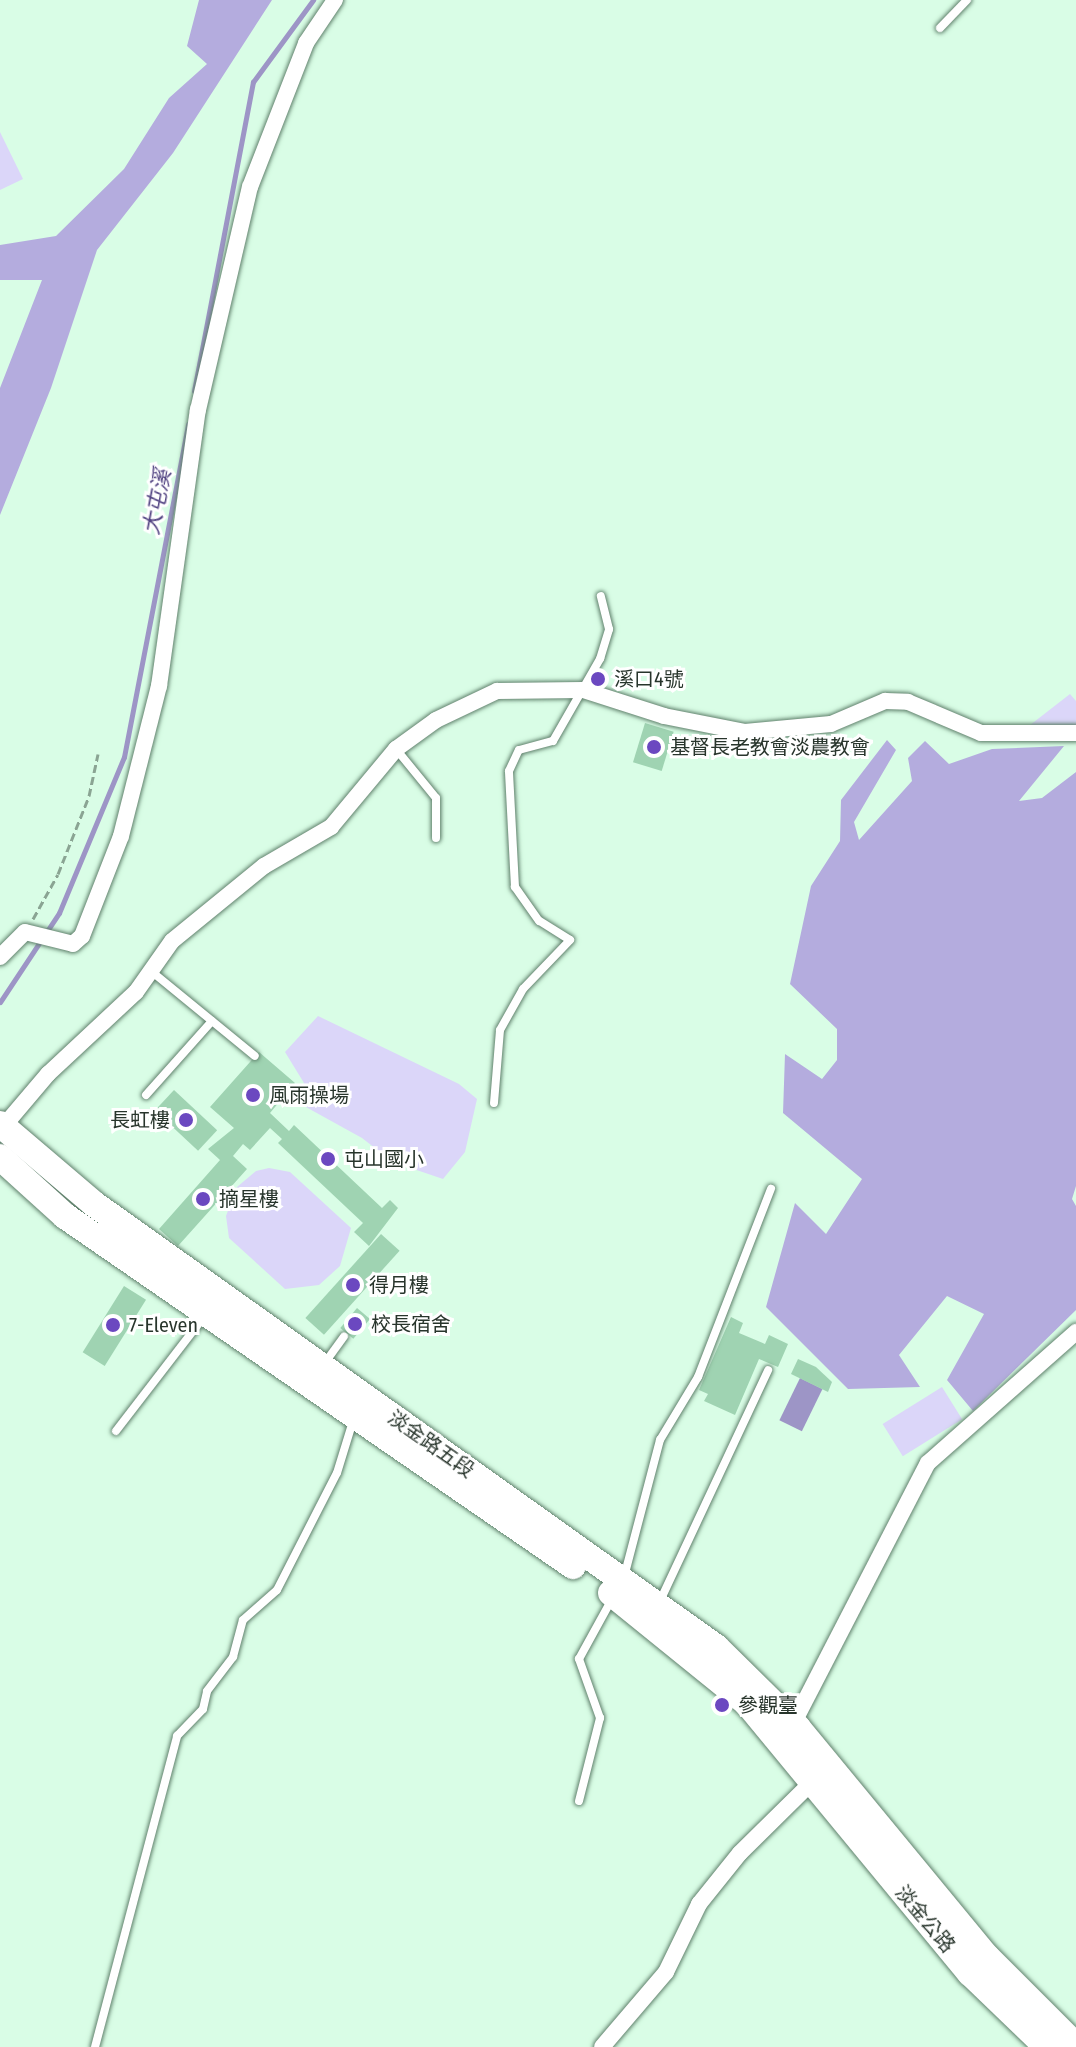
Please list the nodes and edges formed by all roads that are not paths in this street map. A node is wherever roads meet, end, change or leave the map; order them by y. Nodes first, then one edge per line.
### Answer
1 (335, 0) edge
2 (967, 0) edge
3 (940, 28) dead end
4 (601, 596) dead end
5 (583, 690) junction
6 (1076, 733) edge
7 (396, 749) junction
8 (436, 838) dead end
9 (0, 957) edge
10 (151, 970) junction
11 (212, 1021) junction
12 (255, 1056) dead end
13 (146, 1095) dead end
14 (494, 1103) dead end
15 (2, 1125) edge
16 (0, 1157) edge
17 (771, 1189) dead end
18 (180, 1281) junction
19 (206, 1314) junction
20 (1076, 1332) edge
21 (344, 1336) dead end
22 (321, 1368) junction
23 (768, 1370) dead end
24 (355, 1416) junction
25 (116, 1431) dead end
26 (618, 1588) junction
27 (658, 1606) junction
28 (785, 1733) junction
29 (828, 1777) junction
30 (579, 1801) dead end
31 (1066, 2039) edge
32 (95, 2047) edge
33 (602, 2047) edge

1 - 9 street
2 - 3 lane
4 - 5 lane
5 - 6 street
5 - 7 street
5 - 14 lane
7 - 8 lane
7 - 10 street
10 - 11 lane
10 - 15 street
11 - 12 lane
11 - 13 lane
15 - 18 main road, 淡金路五段
16 - 18 main road, 淡金路五段
17 - 26 lane
18 - 19 main road, 淡金路五段
18 - 22 main road, 淡金路五段
19 - 24 main road, 淡金路五段
19 - 25 lane
20 - 28 street
21 - 22 lane
22 - 26 main road, 淡金路五段
23 - 27 lane
24 - 26 main road, 淡金路五段
24 - 32 lane
26 - 27 main road, 淡金路五段
26 - 28 main road, 淡金路五段
26 - 30 lane
27 - 28 main road, 淡金路五段
28 - 29 main road, 淡金路五段
29 - 31 main road, 淡金公路
29 - 33 street

